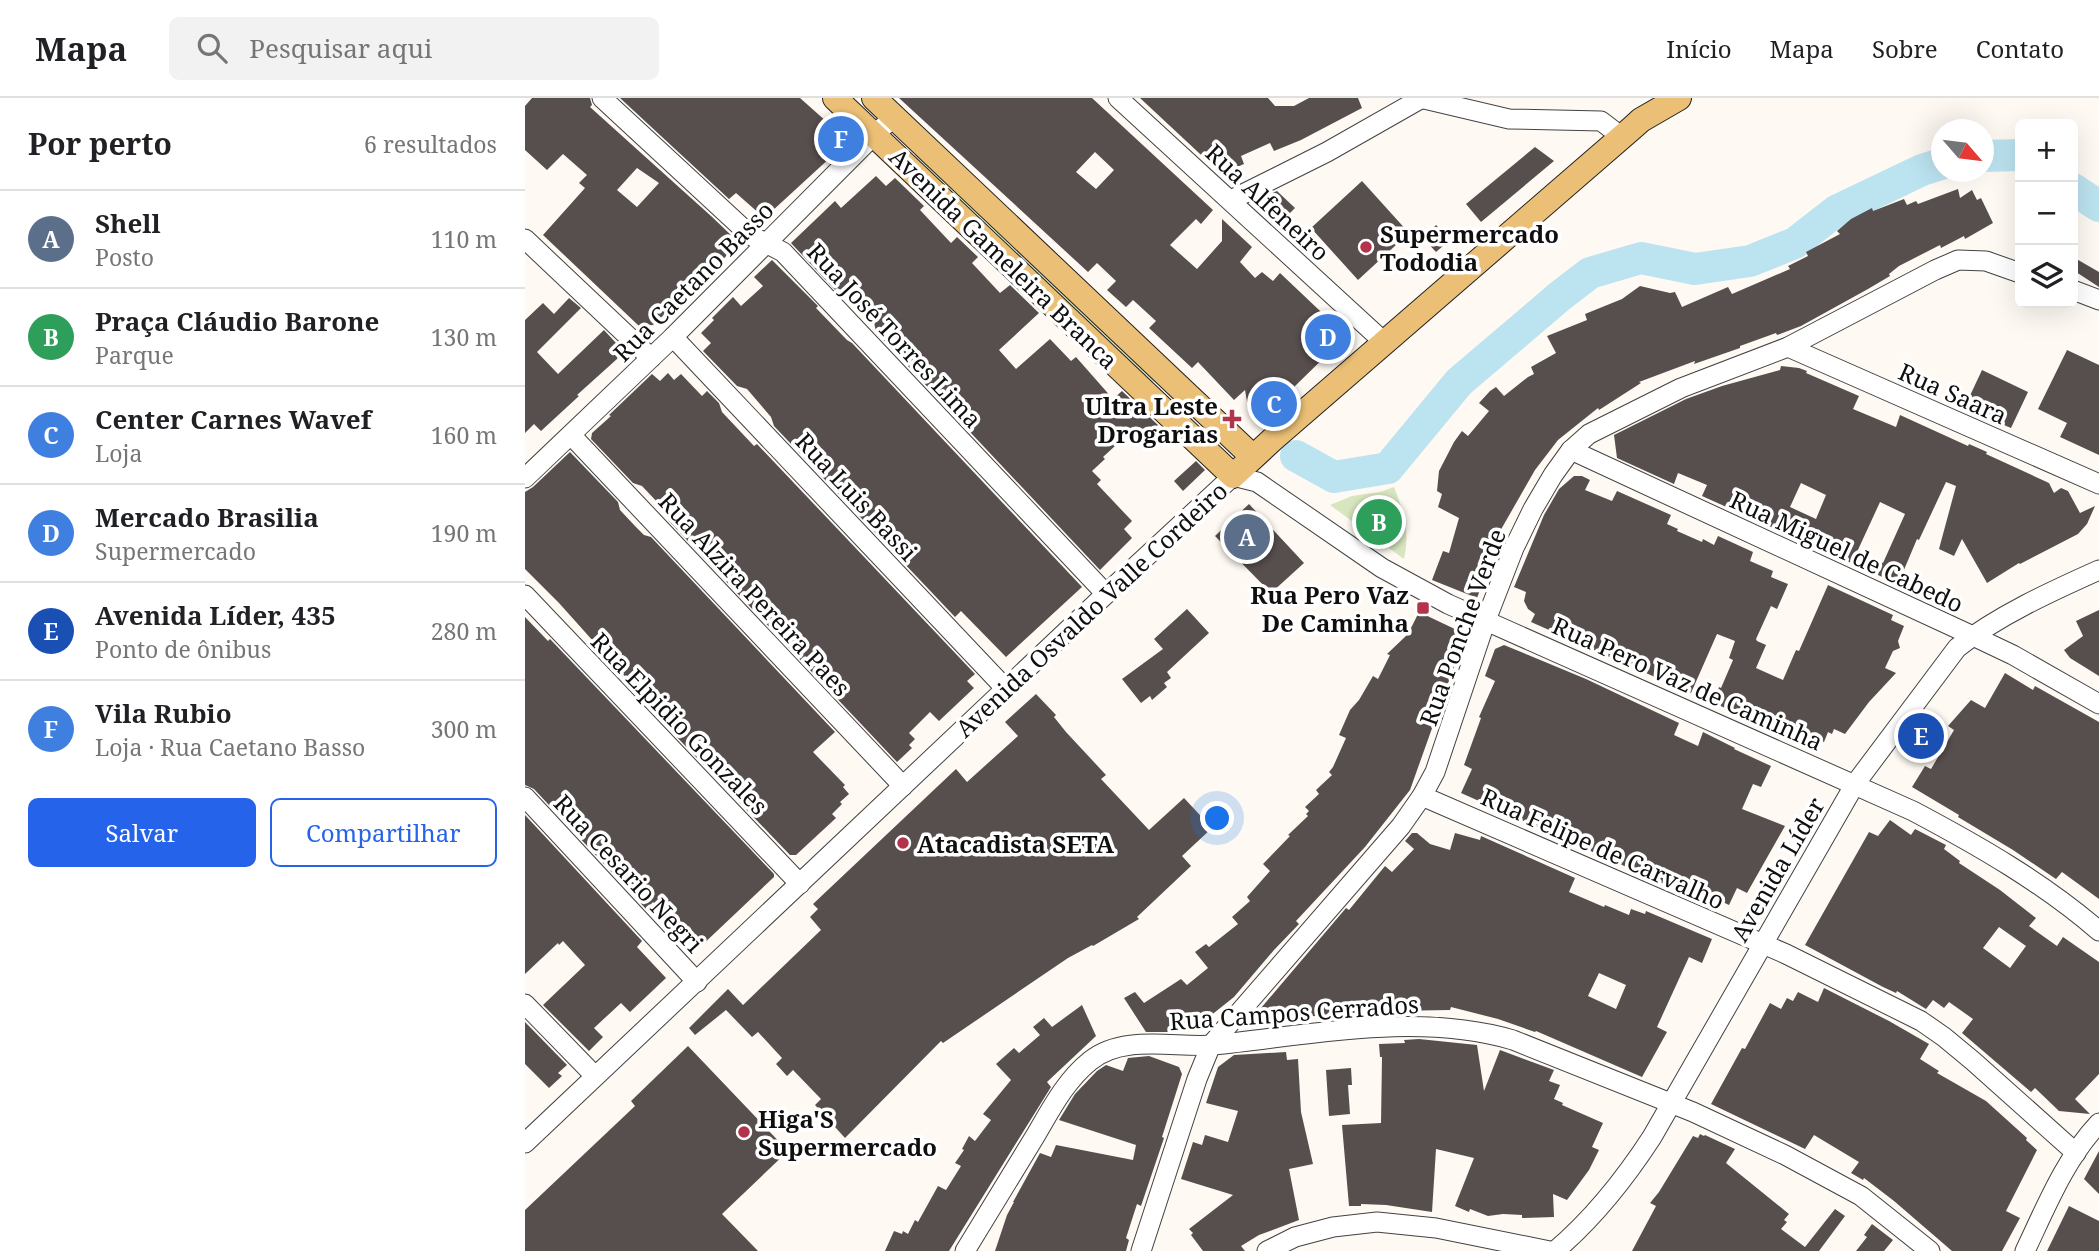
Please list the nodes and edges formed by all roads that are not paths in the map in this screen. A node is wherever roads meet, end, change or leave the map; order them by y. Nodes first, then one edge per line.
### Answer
1 (602, 98) edge
2 (835, 98) edge
3 (874, 98) edge
4 (1118, 98) edge
5 (1421, 98) edge
6 (1668, 101) edge
7 (894, 117) junction
8 (874, 135) junction
9 (1622, 136) junction
10 (1230, 200) junction
11 (525, 239) edge
12 (765, 244) junction
13 (2015, 271) edge
14 (2078, 291) edge
15 (2099, 300) edge
16 (673, 337) junction
17 (1385, 343) junction
18 (1788, 347) junction
19 (651, 358) junction
20 (1179, 388) junction
21 (1160, 406) junction
22 (571, 435) junction
23 (1571, 450) junction
24 (1247, 472) junction
25 (525, 478) edge
26 (2099, 484) edge
27 (2099, 570) edge
28 (1106, 594) junction
29 (525, 595) edge
30 (1486, 620) junction
31 (1973, 636) junction
32 (1006, 689) junction
33 (2099, 704) edge
34 (1855, 784) junction
35 (903, 786) junction
36 (1422, 796) junction
37 (525, 797) edge
38 (800, 884) junction
39 (2099, 931) edge
40 (1762, 944) junction
41 (697, 982) junction
42 (525, 1004) edge
43 (1211, 1045) junction
44 (596, 1076) junction
45 (1671, 1104) junction
46 (2099, 1123) edge
47 (525, 1143) edge
48 (2076, 1153) junction
49 (1146, 1246) edge
50 (965, 1251) edge
51 (1268, 1251) edge
52 (1552, 1251) edge
53 (1930, 1251) edge
54 (2025, 1251) edge

1 - 12 street, Rua José Torres Lima
2 - 8 main road, Avenida Gameleira Branca
3 - 7 main road, Avenida Gameleira Branca
4 - 10 street, Rua Alfeneiro
5 - 9 street
5 - 10 street
6 - 9 main road, Avenida Osvaldo Valle Cordeiro
7 - 8 street, Rua Caetano Basso
7 - 20 main road, Avenida Gameleira Branca
8 - 12 street, Rua Caetano Basso
8 - 21 main road, Avenida Gameleira Branca
9 - 17 main road, Avenida Osvaldo Valle Cordeiro
10 - 17 street, Rua Alfeneiro
11 - 19 street
12 - 16 street, Rua Caetano Basso
12 - 28 street, Rua José Torres Lima
13 - 18 street, Rua Ponche Verde
14 - 15 street
16 - 19 street, Rua Caetano Basso
16 - 32 street, Rua Luis Bassi
17 - 24 main road, Avenida Osvaldo Valle Cordeiro
18 - 23 street, Rua Ponche Verde
18 - 26 street, Rua Saara
19 - 22 street, Rua Caetano Basso
20 - 21 main road
20 - 24 main road, Avenida Gameleira Branca
21 - 24 main road, Avenida Gameleira Branca
22 - 25 street, Rua Caetano Basso
22 - 35 street, Rua Alzira Pereira Paes
23 - 30 street, Rua Ponche Verde
23 - 31 street, Rua Miguel de Cabedo
24 - 28 street, Avenida Osvaldo Valle Cordeiro
24 - 30 street, Rua Pero Vaz de Caminha
27 - 31 street, Avenida Líder
28 - 32 street, Avenida Osvaldo Valle Cordeiro
29 - 38 street, Rua Elpidio Gonzales
30 - 34 street, Rua Pero Vaz de Caminha
30 - 36 street, Rua Ponche Verde
31 - 33 street, Rua Miguel de Cabedo
31 - 34 street, Avenida Líder
32 - 35 street, Avenida Osvaldo Valle Cordeiro
34 - 39 street, Rua Pero Vaz de Caminha
34 - 40 street, Avenida Líder
35 - 38 street, Avenida Osvaldo Valle Cordeiro
36 - 40 street, Rua Felipe de Carvalho
36 - 43 street, Rua Ponche Verde
37 - 41 street, Rua Cesario Negri
38 - 41 street, Avenida Osvaldo Valle Cordeiro
40 - 45 street, Avenida Líder
40 - 48 street, Rua Felipe de Carvalho
41 - 44 street, Avenida Osvaldo Valle Cordeiro
42 - 44 street
43 - 45 street, Rua Campos Cerrados
43 - 49 street, Rua Ponche Verde
43 - 50 street, Rua Campos Cerrados
44 - 47 street, Avenida Osvaldo Valle Cordeiro
45 - 52 street, Avenida Líder
45 - 53 street, Rua Campos Cerrados
46 - 48 street
48 - 54 street
51 - 52 street

